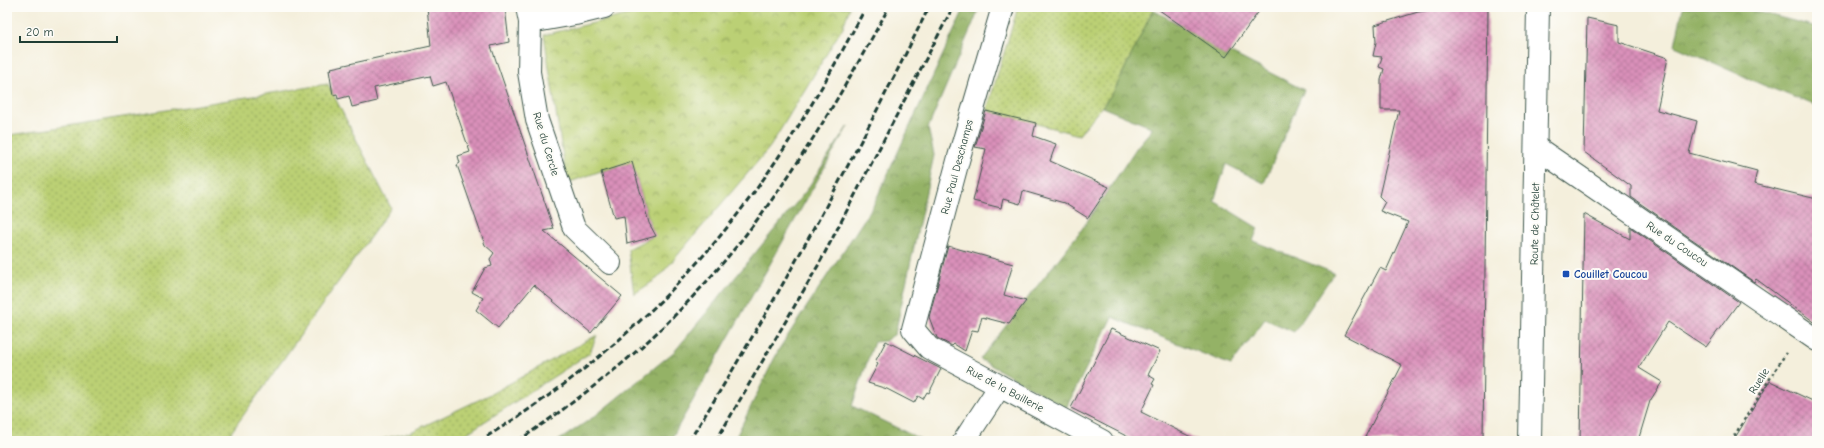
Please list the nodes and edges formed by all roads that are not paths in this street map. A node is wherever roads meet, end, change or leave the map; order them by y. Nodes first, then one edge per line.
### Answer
1 (604, 7) edge
2 (1003, 7) edge
3 (1538, 7) edge
4 (529, 14) edge
5 (1536, 148) junction
6 (610, 263) dead end
7 (913, 328) joint
8 (1809, 335) edge
9 (1000, 386) junction
10 (964, 441) edge
11 (1102, 441) edge
12 (1530, 441) edge

1 - 4 street
2 - 7 street, Rue Paul Deschamps
3 - 5 street, Route de Châtelet
4 - 6 street, Rue du Cercle
5 - 8 street, Rue du Coucou
5 - 12 street, Route de Châtelet
7 - 9 street, Rue de la Baillerie
9 - 10 street
9 - 11 street, Rue de la Baillerie

